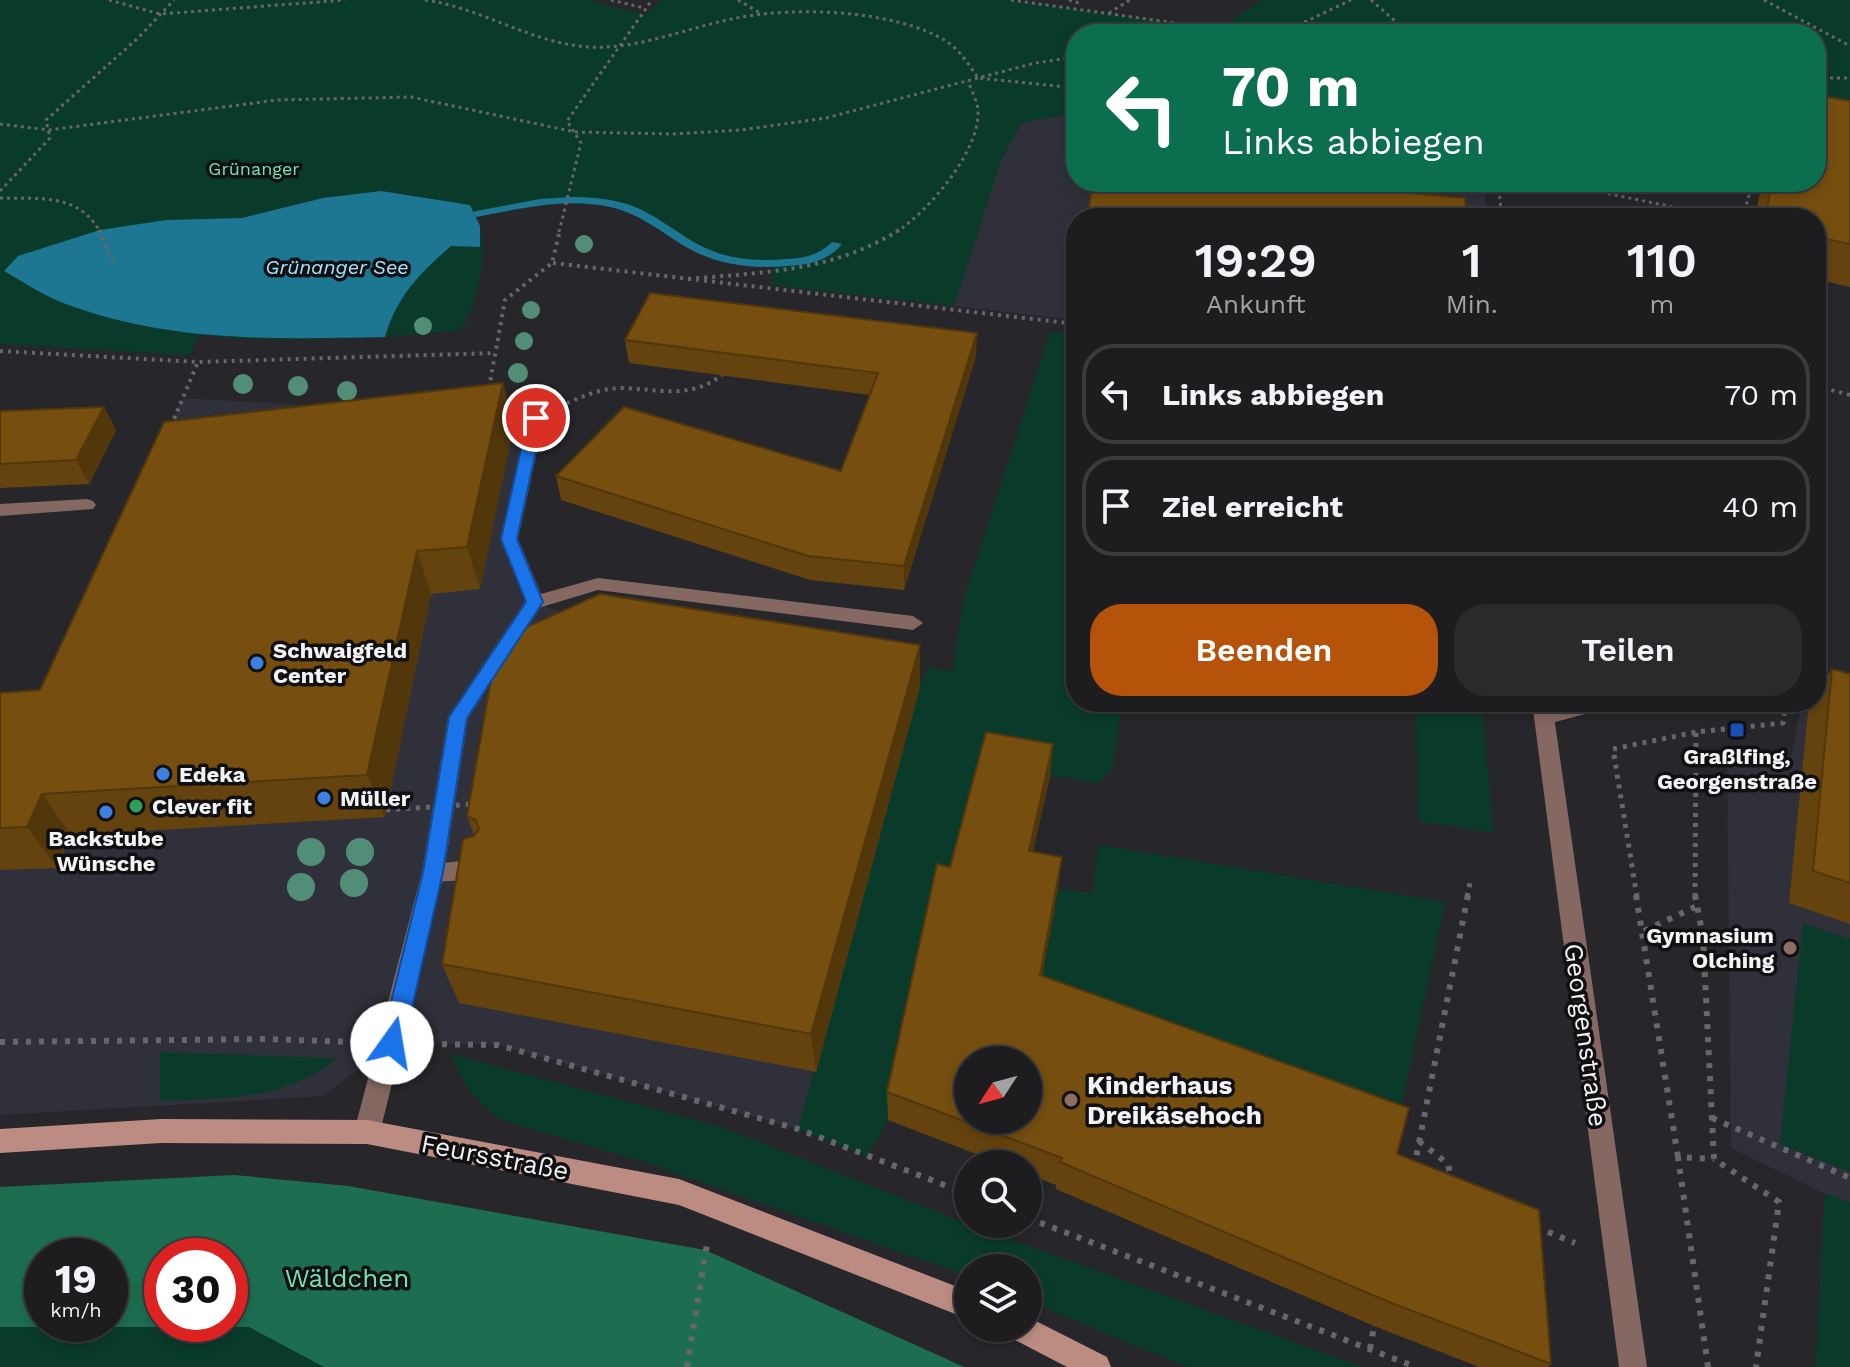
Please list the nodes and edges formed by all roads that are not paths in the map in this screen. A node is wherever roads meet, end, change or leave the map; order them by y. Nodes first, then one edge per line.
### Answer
1 (536, 418) road end
2 (87, 505) dead end
3 (0, 510) edge
4 (535, 602) junction
5 (913, 623) dead end
6 (1543, 712) edge
7 (480, 868) edge
8 (433, 872) junction
9 (367, 1132) junction
10 (0, 1141) edge
11 (954, 1300) edge
12 (1042, 1339) edge
13 (1097, 1367) edge
14 (1633, 1367) edge

1 - 4 street
2 - 3 street
4 - 5 street
4 - 8 street
6 - 14 street, Georgenstraße
7 - 8 street
8 - 9 street
9 - 10 street, Feursstraße
9 - 11 street, Feursstraße
12 - 13 street

